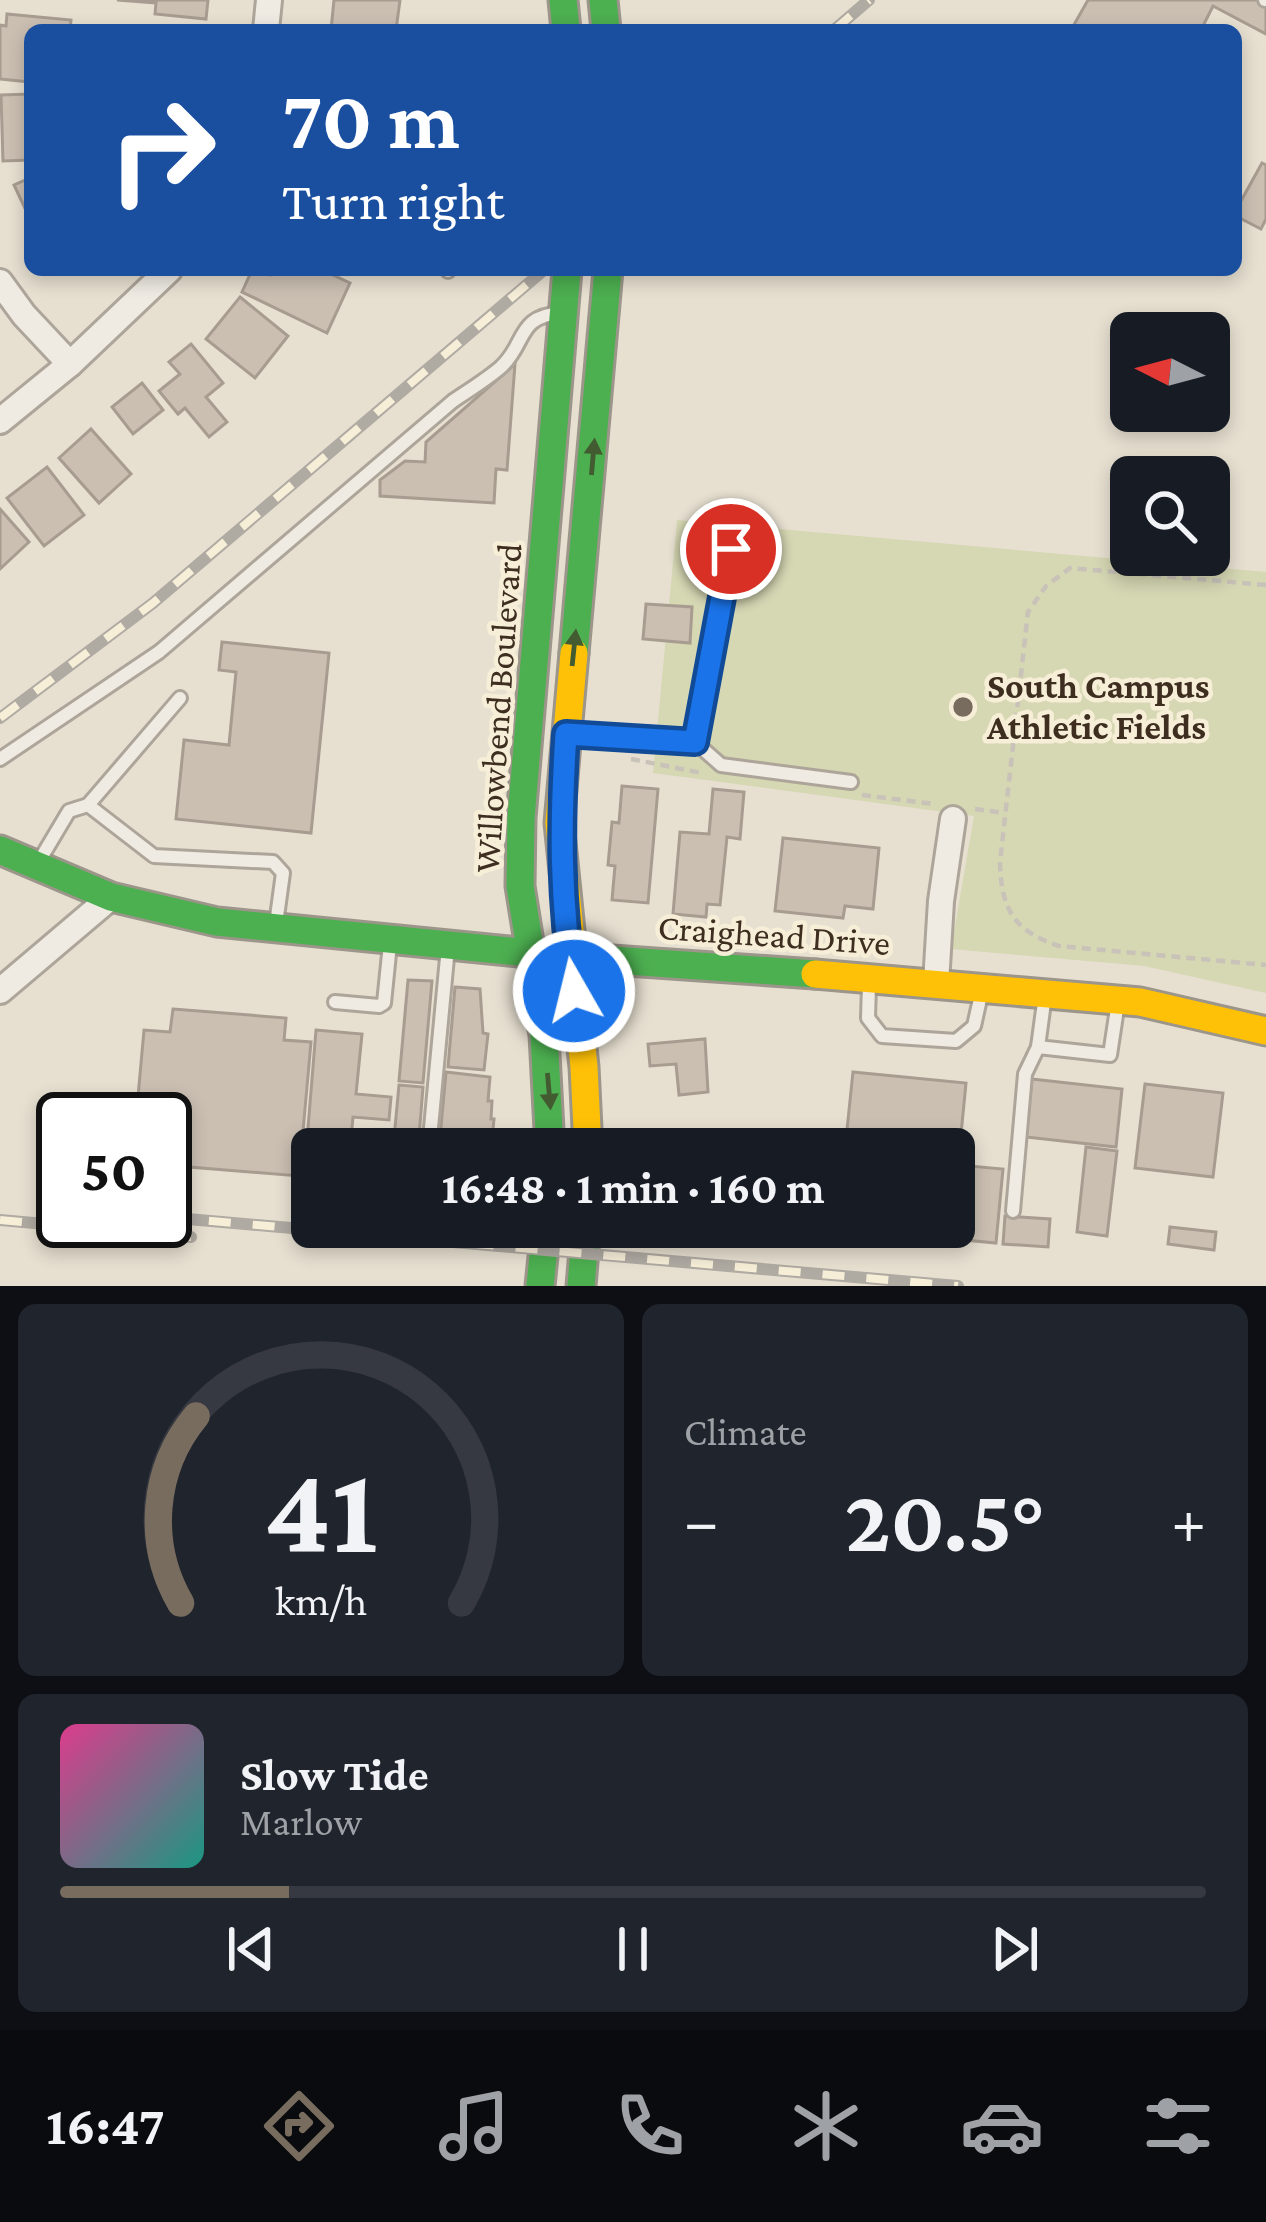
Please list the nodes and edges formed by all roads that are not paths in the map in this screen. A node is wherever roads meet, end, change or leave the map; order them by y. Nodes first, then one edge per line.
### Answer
1 (163, 276) edge
2 (567, 276) edge
3 (607, 276) edge
4 (0, 282) edge
5 (565, 312) junction
6 (70, 364) junction
7 (0, 421) edge
8 (731, 549) dead end
9 (543, 569) junction
10 (581, 573) junction
11 (180, 698) dead end
12 (566, 734) junction
13 (695, 742) junction
14 (0, 759) edge
15 (526, 770) junction
16 (563, 772) junction
17 (851, 782) dead end
18 (88, 805) junction
19 (953, 819) dead end
20 (0, 850) edge
21 (36, 866) junction
22 (111, 897) junction
23 (276, 926) junction
24 (391, 937) junction
25 (449, 943) junction
26 (529, 951) junction
27 (569, 957) junction
28 (869, 978) junction
29 (936, 983) junction
30 (983, 987) junction
31 (0, 991) edge
32 (1046, 994) junction
33 (1119, 1000) junction
34 (334, 1002) dead end
35 (1266, 1030) edge
36 (1038, 1047) junction
37 (431, 1128) edge
38 (549, 1128) edge
39 (587, 1128) edge
40 (1013, 1211) dead end
41 (543, 1248) edge
42 (584, 1248) edge
43 (540, 1286) edge
44 (581, 1286) edge

1 - 6 street
2 - 5 main road, Willowbend Boulevard
10 -> 3 main road, Willowbend Boulevard
4 - 6 street
5 - 9 main road, Willowbend Boulevard
5 - 14 lane
6 - 7 street
8 - 13 lane
9 - 10 main road
9 - 15 main road, Willowbend Boulevard
12 -> 10 main road, Willowbend Boulevard
11 - 18 lane
12 - 13 lane
12 - 16 main road, Willowbend Boulevard
13 - 17 lane
15 - 16 main road
15 - 26 main road, Willowbend Boulevard
16 - 27 main road, Willowbend Boulevard
18 - 21 lane
18 - 23 lane
19 - 29 street
20 - 21 main road, Craighead Drive
21 - 22 main road, Craighead Drive
22 - 23 main road, Craighead Drive
22 - 31 street
23 - 24 main road, Craighead Drive
24 - 25 main road, Craighead Drive
24 - 34 lane
25 - 26 main road, Craighead Drive
25 - 37 lane
26 - 27 main road, Craighead Drive
26 -> 38 main road, Willowbend Boulevard
27 - 28 main road, Craighead Drive
27 - 39 main road, Willowbend Boulevard
28 - 29 main road, Craighead Drive
28 - 30 lane
29 - 30 main road, Craighead Drive
30 - 32 main road, Craighead Drive
32 - 33 main road, Craighead Drive
32 - 36 lane
33 - 35 main road, Craighead Drive
33 - 36 lane
36 - 40 lane
41 - 43 main road
42 - 44 main road

